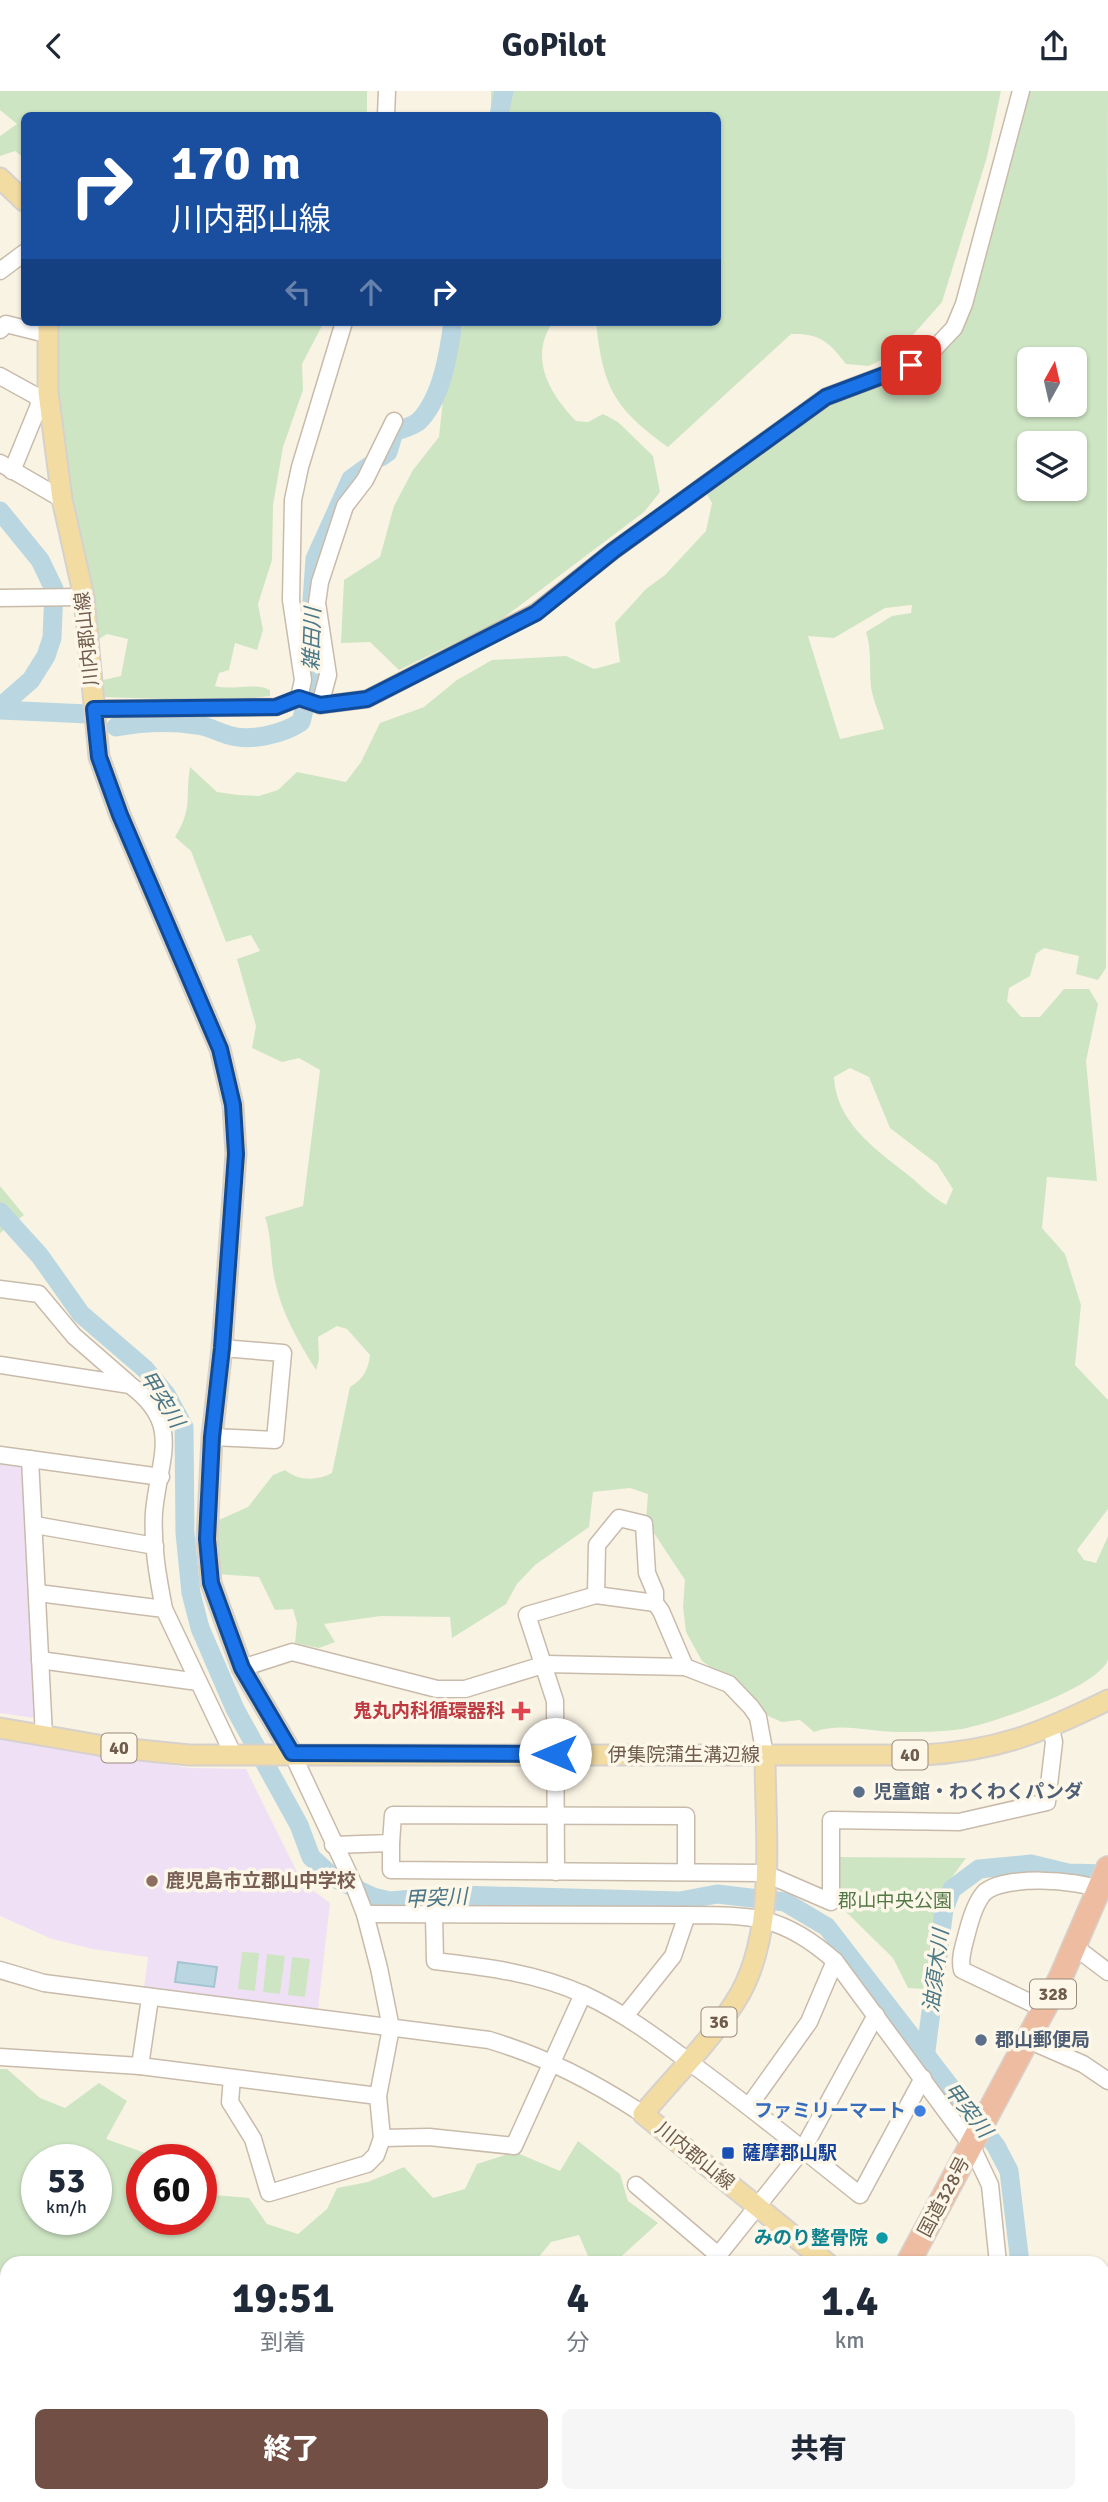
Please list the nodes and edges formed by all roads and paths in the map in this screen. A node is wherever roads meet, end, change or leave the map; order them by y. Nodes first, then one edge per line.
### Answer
1 (387, 91) edge
2 (1021, 91) edge
3 (386, 112) edge
4 (0, 178) edge
5 (21, 198) edge
6 (21, 255) edge
7 (0, 271) edge
8 (21, 325) edge
9 (26, 326) edge
10 (343, 326) edge
11 (47, 328) edge
12 (0, 330) edge
13 (0, 376) edge
14 (394, 421) dead end
15 (6, 467) edge
16 (62, 499) junction
17 (0, 598) edge
18 (77, 598) junction
19 (299, 698) junction
20 (319, 705) junction
21 (94, 709) junction
22 (0, 1289) edge
23 (222, 1348) junction
24 (0, 1365) edge
25 (130, 1385) junction
26 (212, 1437) junction
27 (0, 1455) edge
28 (30, 1459) junction
29 (161, 1477) junction
30 (35, 1525) junction
31 (155, 1546) junction
32 (38, 1593) junction
33 (596, 1595) junction
34 (654, 1603) junction
35 (164, 1609) junction
36 (40, 1660) junction
37 (546, 1664) junction
38 (685, 1667) junction
39 (242, 1668) junction
40 (198, 1682) junction
41 (1108, 1700) edge
42 (0, 1728) edge
43 (1051, 1728) junction
44 (44, 1735) junction
45 (292, 1753) junction
46 (555, 1754) junction
47 (765, 1755) junction
48 (237, 1756) junction
49 (556, 1817) junction
50 (391, 1843) junction
51 (333, 1845) junction
52 (687, 1871) junction
53 (556, 1872) junction
54 (764, 1876) junction
55 (1103, 1881) edge
56 (365, 1914) junction
57 (434, 1914) junction
58 (687, 1915) junction
59 (764, 1916) junction
60 (1075, 1947) junction
61 (835, 1961) junction
62 (1105, 1967) edge
63 (0, 1970) edge
64 (583, 1994) junction
65 (150, 1998) junction
66 (1044, 2009) junction
67 (876, 2015) junction
68 (625, 2016) junction
69 (390, 2028) junction
70 (1028, 2040) junction
71 (0, 2057) edge
72 (554, 2062) junction
73 (689, 2062) junction
74 (140, 2066) junction
75 (232, 2078) junction
76 (923, 2078) junction
77 (1108, 2081) edge
78 (378, 2096) junction
79 (749, 2106) junction
80 (643, 2114) junction
81 (382, 2138) junction
82 (973, 2142) junction
83 (803, 2149) junction
84 (636, 2185) dead end
85 (757, 2206) junction
86 (712, 2256) edge
87 (717, 2256) edge
88 (818, 2256) edge
89 (912, 2256) edge
90 (997, 2256) edge

1 - 3 street
2 - 20 street
4 - 5 main road
6 - 7 street
8 - 12 street
9 - 11 street
10 - 19 street
11 - 16 main road, 川内郡山線
13 - 15 street
14 - 20 street
15 - 16 street
16 - 18 main road, 川内郡山線
17 - 18 street
18 - 21 main road, 川内郡山線
19 - 20 street
19 - 21 street
21 - 23 main road, 川内郡山線
22 - 25 street
23 - 26 main road, 川内郡山線
23 - 26 street
24 - 25 street
25 - 29 street
26 - 39 main road, 川内郡山線
27 - 28 street
28 - 29 street
28 - 30 street
29 - 31 street
30 - 31 street
30 - 32 street
31 - 35 street
32 - 35 street
32 - 36 street
33 - 34 street
33 - 34 street
33 - 37 street
34 - 38 street
35 - 40 street
36 - 40 street
36 - 44 street
37 - 38 street
37 - 39 street
37 - 46 street
38 - 47 street
39 - 45 main road, 川内郡山線
40 - 48 street
41 - 43 main road, 伊集院蒲生溝辺線 / 40
42 - 44 main road, 伊集院蒲生溝辺線 / 40
43 - 47 main road, 伊集院蒲生溝辺線 / 40
43 - 54 street
44 - 48 main road, 伊集院蒲生溝辺線 / 40
45 - 46 main road, 伊集院蒲生溝辺線 / 40
45 - 48 main road, 伊集院蒲生溝辺線 / 40
45 - 51 street
46 - 47 main road, 伊集院蒲生溝辺線 / 40
46 - 49 street
47 - 54 main road, 川内郡山線 / 36
49 - 50 street
49 - 52 street
49 - 53 street
50 - 51 street
50 - 53 street
51 - 56 street
52 - 53 street
52 - 54 street
54 - 59 main road, 川内郡山線 / 36
55 - 60 highway, 国道328号 / 328
55 - 66 street
56 - 57 street
56 - 69 street
57 - 58 street
57 - 64 street
58 - 59 street
58 - 68 street
59 - 61 street
59 - 73 main road, 川内郡山線 / 36
60 - 62 street
60 - 66 highway, 国道328号 / 328
61 - 67 street
61 - 79 street
63 - 65 street
64 - 68 street
64 - 72 street
65 - 69 street
65 - 74 street
66 - 70 highway, 国道328号 / 328
67 - 76 street
67 - 83 street
68 - 73 street
69 - 72 street
69 - 78 street
70 - 77 street
70 - 82 highway, 国道328号 / 328
71 - 74 street
72 - 80 street
72 - 81 street
73 - 79 street
73 - 80 main road, 川内郡山線 / 36
74 - 75 street
75 - 78 street
75 - 81 street
76 - 82 street
76 - 83 street
78 - 81 street
79 - 83 street
80 - 85 main road, 川内郡山線
82 - 89 highway, 国道328号 / 328
82 - 90 street
83 - 85 street
84 - 86 street
85 - 87 street
85 - 88 main road, 川内郡山線

